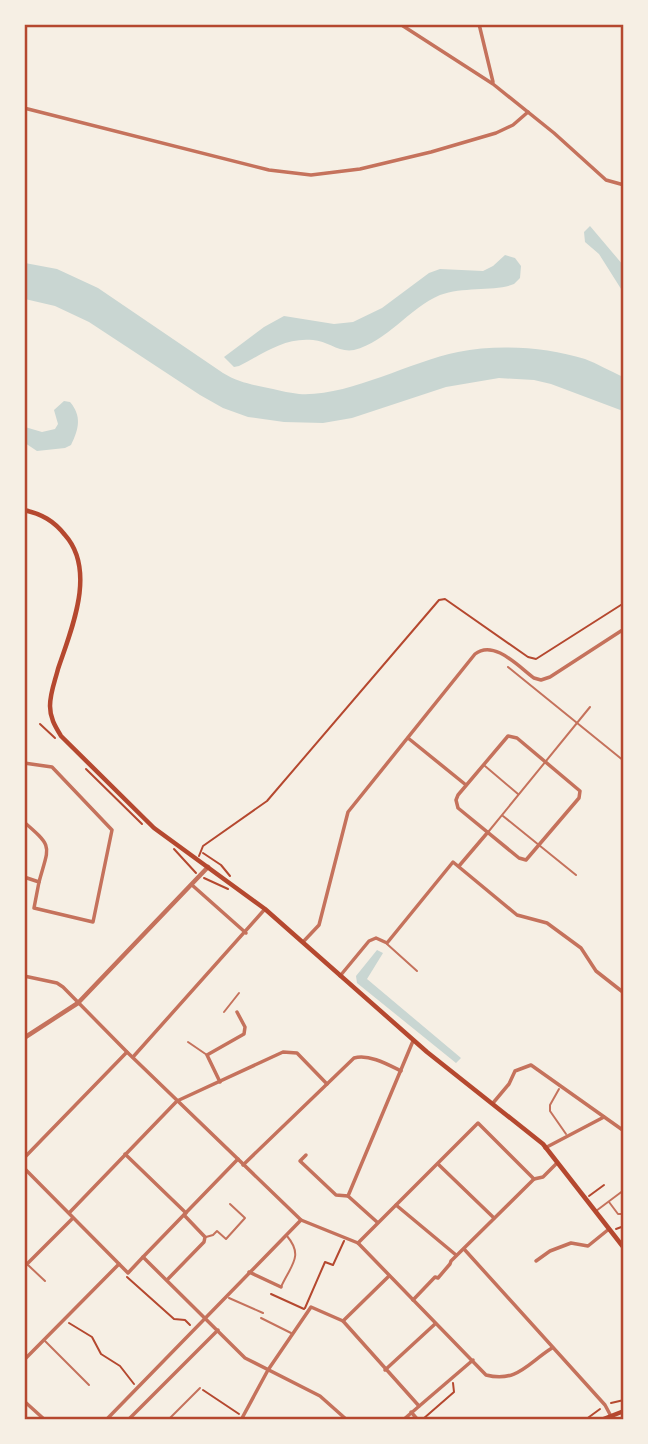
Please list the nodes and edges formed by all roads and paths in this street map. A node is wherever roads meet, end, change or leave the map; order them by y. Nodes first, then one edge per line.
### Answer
1 (400, 24) edge
2 (479, 24) edge
3 (494, 84) junction
4 (24, 108) edge
5 (528, 112) junction
6 (624, 185) edge
7 (24, 510) edge
8 (624, 603) edge
9 (624, 629) edge
10 (508, 667) dead end
11 (590, 707) dead end
12 (577, 723) junction
13 (408, 738) junction
14 (546, 761) junction
15 (624, 761) edge
16 (24, 764) edge
17 (483, 764) junction
18 (467, 785) junction
19 (519, 794) junction
20 (502, 815) junction
21 (24, 822) edge
22 (488, 832) junction
23 (540, 846) junction
24 (459, 866) junction
25 (208, 867) junction
26 (576, 875) dead end
27 (200, 876) junction
28 (229, 876) dead end
29 (24, 877) edge
30 (39, 882) junction
31 (192, 885) junction
32 (238, 890) junction
33 (265, 909) junction
34 (246, 933) junction
35 (303, 942) junction
36 (387, 943) junction
37 (417, 971) dead end
38 (24, 976) edge
39 (340, 977) junction
40 (239, 993) dead end
41 (624, 993) edge
42 (78, 1003) junction
43 (237, 1012) dead end
44 (224, 1013) dead end
45 (24, 1038) edge
46 (413, 1040) junction
47 (188, 1042) dead end
48 (127, 1052) junction
49 (207, 1055) junction
50 (133, 1057) junction
51 (401, 1071) junction
52 (220, 1082) junction
53 (327, 1084) junction
54 (562, 1085) junction
55 (177, 1101) junction
56 (493, 1103) junction
57 (604, 1117) junction
58 (624, 1131) edge
59 (567, 1135) junction
60 (545, 1148) junction
61 (125, 1154) junction
62 (306, 1155) dead end
63 (24, 1158) edge
64 (238, 1159) junction
65 (557, 1163) junction
66 (243, 1164) junction
67 (438, 1164) junction
68 (24, 1168) edge
69 (534, 1179) junction
70 (604, 1185) dead end
71 (624, 1190) edge
72 (348, 1196) junction
73 (585, 1199) junction
74 (608, 1202) junction
75 (396, 1204) junction
76 (230, 1205) dead end
77 (70, 1212) junction
78 (595, 1212) junction
79 (185, 1214) junction
80 (624, 1214) edge
81 (72, 1218) junction
82 (494, 1218) junction
83 (301, 1220) junction
84 (377, 1223) junction
85 (624, 1226) edge
86 (610, 1231) junction
87 (286, 1236) junction
88 (205, 1237) junction
89 (346, 1237) junction
90 (358, 1243) junction
91 (624, 1248) edge
92 (464, 1249) junction
93 (456, 1255) junction
94 (143, 1257) junction
95 (536, 1261) dead end
96 (118, 1265) junction
97 (26, 1266) edge
98 (249, 1272) junction
99 (389, 1275) junction
100 (167, 1280) junction
101 (45, 1281) dead end
102 (281, 1287) joint
103 (271, 1294) dead end
104 (226, 1296) junction
105 (412, 1300) junction
106 (307, 1310) junction
107 (263, 1313) dead end
108 (205, 1317) junction
109 (261, 1318) dead end
110 (65, 1320) junction
111 (343, 1321) junction
112 (435, 1324) junction
113 (190, 1325) dead end
114 (218, 1330) junction
115 (291, 1333) junction
116 (44, 1341) junction
117 (552, 1348) junction
118 (24, 1360) edge
119 (473, 1360) junction
120 (268, 1370) junction
121 (385, 1370) junction
122 (451, 1379) junction
123 (89, 1385) dead end
124 (138, 1387) junction
125 (200, 1388) joint
126 (24, 1401) edge
127 (419, 1406) junction
128 (624, 1411) edge
129 (339, 1412) junction
130 (411, 1412) junction
131 (612, 1417) edge
132 (242, 1418) edge
133 (45, 1419) edge
134 (107, 1419) edge
135 (128, 1419) edge
136 (168, 1419) edge
137 (333, 1419) edge
138 (347, 1419) edge
139 (403, 1419) edge
140 (420, 1419) edge
141 (601, 1419) edge

1 - 3 street
2 - 3 street
3 - 5 street
4 - 5 street
5 - 6 street
7 - 25 main road
8 - 28 path
9 - 13 street
10 - 12 lane
11 - 12 lane
12 - 14 lane
12 - 15 lane
13 - 18 street
13 - 35 street
14 - 17 street
14 - 19 lane
14 - 23 street
16 - 30 street
17 - 18 street
17 - 19 lane
18 - 22 street
19 - 20 lane
20 - 22 lane
20 - 23 lane
21 - 30 street
22 - 23 street
22 - 24 street
23 - 26 lane
24 - 36 street
24 - 41 street
25 - 27 street
25 - 32 main road
27 - 31 street
27 - 32 path
29 - 30 street
31 - 34 street
31 - 42 street
32 - 33 main road
33 - 34 street
33 - 35 main road
34 - 50 street
35 - 39 main road
36 - 37 lane
36 - 39 street
38 - 42 street
39 - 46 main road
40 - 44 lane
42 - 45 street
42 - 48 street
43 - 49 street
46 - 51 street
46 - 56 main road
47 - 49 lane
48 - 50 street
48 - 63 street
49 - 52 street
50 - 55 street
51 - 53 street
51 - 72 street
52 - 53 street
52 - 55 street
53 - 66 street
54 - 56 street
54 - 57 street
54 - 59 lane
55 - 61 street
55 - 64 street
56 - 60 main road
57 - 58 street
57 - 59 street
59 - 60 street
60 - 65 main road
61 - 77 street
61 - 79 street
62 - 72 street
64 - 66 street
64 - 79 street
65 - 69 street
65 - 73 main road
66 - 83 street
67 - 69 street
67 - 75 street
67 - 82 street
68 - 77 street
69 - 82 street
70 - 73 path
71 - 74 lane
72 - 84 street
73 - 78 main road
74 - 78 lane
74 - 80 lane
75 - 84 street
75 - 93 street
76 - 88 lane
77 - 81 street
78 - 86 main road
79 - 88 street
79 - 94 street
81 - 96 street
81 - 97 street
82 - 92 street
83 - 87 street
83 - 89 street
84 - 90 street
85 - 86 path
86 - 91 main road
86 - 95 street
87 - 98 street
87 - 102 lane
88 - 100 street
89 - 90 street
89 - 106 path
90 - 99 street
92 - 93 street
92 - 117 street
93 - 105 street
94 - 96 street
94 - 100 street
96 - 110 street
96 - 113 path
97 - 101 lane
98 - 102 street
98 - 104 street
99 - 105 street
99 - 111 street
100 - 108 street
103 - 106 path
104 - 107 lane
104 - 108 street
105 - 112 street
106 - 111 street
106 - 115 street
108 - 114 street
108 - 124 street
109 - 115 lane
110 - 116 street
110 - 124 path
111 - 121 street
112 - 119 street
112 - 121 street
114 - 120 street
114 - 135 street
115 - 120 street
116 - 118 street
116 - 123 lane
117 - 119 street
117 - 131 street
119 - 122 street
120 - 129 street
120 - 132 street
121 - 127 street
122 - 127 street
122 - 140 path
124 - 134 street
125 - 132 path
125 - 136 lane
126 - 133 street
127 - 130 street
128 - 131 main road
129 - 137 street
129 - 138 street
130 - 139 street
130 - 140 street
131 - 141 main road

